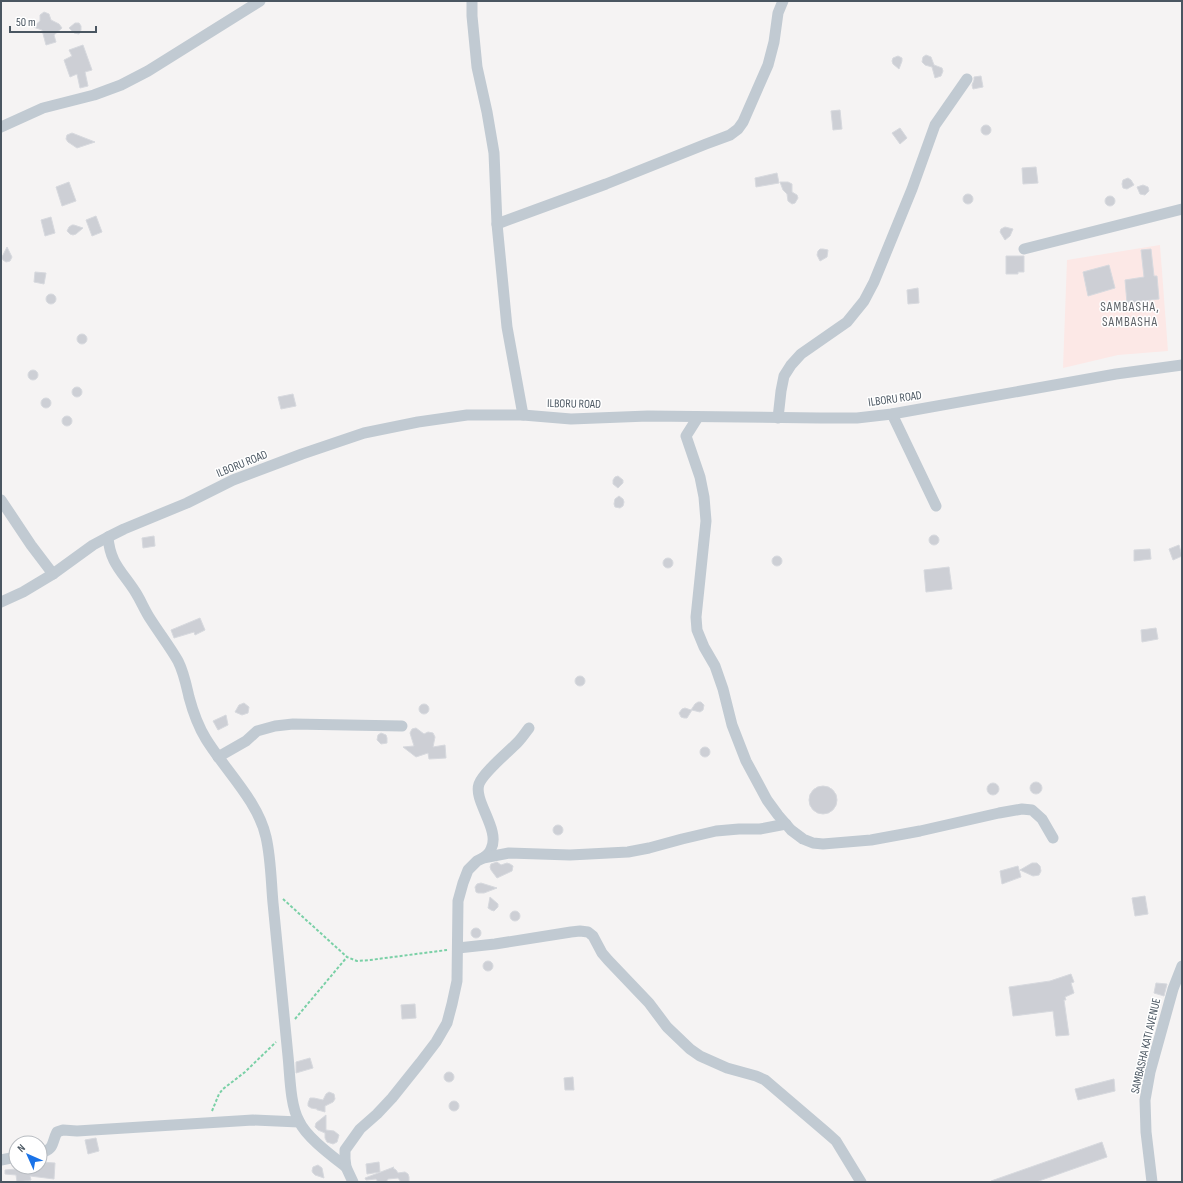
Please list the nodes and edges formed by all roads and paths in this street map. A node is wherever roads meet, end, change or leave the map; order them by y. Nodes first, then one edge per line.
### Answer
1 (260, 1) edge
2 (472, 1) edge
3 (783, 1) edge
4 (967, 79) dead end
5 (1, 127) edge
6 (1182, 209) edge
7 (497, 224) junction
8 (1024, 249) dead end
9 (1182, 365) edge
10 (892, 414) junction
11 (523, 415) junction
12 (698, 417) junction
13 (778, 418) junction
14 (1, 500) edge
15 (936, 506) dead end
16 (108, 537) junction
17 (53, 574) junction
18 (1, 602) edge
19 (402, 726) dead end
20 (529, 728) dead end
21 (218, 756) junction
22 (786, 824) junction
23 (1053, 838) dead end
24 (484, 858) junction
25 (272, 886) junction
26 (458, 948) junction
27 (347, 957) junction
28 (1182, 966) edge
29 (286, 1031) junction
30 (208, 1122) junction
31 (299, 1122) junction
32 (48, 1150) edge
33 (346, 1167) junction
34 (353, 1182) edge
35 (861, 1182) edge
36 (1152, 1182) edge

1 - 5 street
2 - 7 street
3 - 7 street
4 - 13 street
6 - 8 street
7 - 11 street
9 - 10 street, ILBORU ROAD
10 - 13 street, ILBORU ROAD
10 - 15 street
11 - 12 street, ILBORU ROAD
11 - 16 street, ILBORU ROAD
12 - 13 street, ILBORU ROAD
12 - 22 street
14 - 17 street
16 - 17 street, ILBORU ROAD
16 - 21 street
17 - 18 street, ILBORU ROAD
19 - 21 street
20 - 24 street
21 - 25 street
22 - 23 street
22 - 24 street
24 - 26 street
25 - 27 path
25 - 29 street
26 - 27 path
26 - 33 street
26 - 35 street
27 - 29 path
28 - 36 street, SAMBASHA KATI AVENUE
29 - 30 path
29 - 31 street
30 - 31 street
30 - 32 street
31 - 33 street
33 - 34 street

